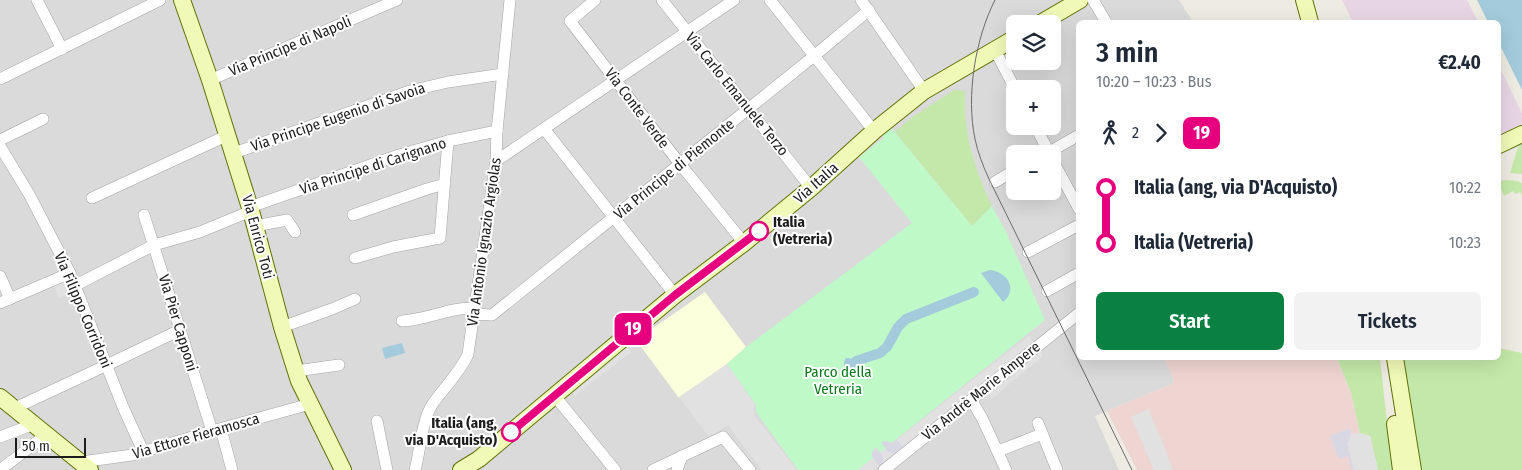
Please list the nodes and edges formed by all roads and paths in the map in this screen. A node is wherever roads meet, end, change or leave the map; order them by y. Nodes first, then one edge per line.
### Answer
1 (37, 0) edge
2 (160, 0) edge
3 (182, 0) edge
4 (397, 0) edge
5 (510, 0) edge
6 (595, 0) edge
7 (662, 0) edge
8 (734, 0) edge
9 (770, 0) edge
10 (861, 0) edge
11 (1080, 0) edge
12 (1093, 0) edge
13 (1304, 0) edge
14 (869, 10) junction
15 (1054, 15) edge
16 (1105, 20) edge
17 (1309, 20) edge
18 (688, 32) junction
19 (1006, 43) edge
20 (62, 49) junction
21 (994, 50) junction
22 (814, 56) junction
23 (503, 74) junction
24 (0, 79) edge
25 (210, 80) junction
26 (616, 80) junction
27 (1010, 80) edge
28 (924, 91) junction
29 (749, 108) junction
30 (43, 119) dead end
31 (545, 130) junction
32 (497, 131) junction
33 (874, 131) junction
34 (1522, 134) edge
35 (228, 135) junction
36 (1076, 137) edge
37 (0, 140) edge
38 (448, 141) junction
39 (1501, 144) edge
40 (0, 146) edge
41 (1061, 147) edge
42 (234, 153) junction
43 (496, 162) junction
44 (680, 164) junction
45 (1006, 175) edge
46 (1061, 177) edge
47 (994, 182) dead end
48 (445, 184) junction
49 (812, 188) junction
50 (92, 198) dead end
51 (1076, 204) edge
52 (144, 215) dead end
53 (252, 215) junction
54 (353, 215) dead end
55 (615, 217) junction
56 (1076, 227) edge
57 (295, 232) dead end
58 (744, 243) junction
59 (154, 245) junction
60 (1028, 252) dead end
61 (356, 258) dead end
62 (70, 273) junction
63 (1076, 275) edge
64 (0, 276) edge
65 (76, 285) junction
66 (1047, 291) dead end
67 (675, 295) junction
68 (355, 299) dead end
69 (5, 301) edge
70 (474, 311) junction
71 (1076, 316) edge
72 (402, 321) dead end
73 (282, 326) junction
74 (180, 330) junction
75 (1386, 360) edge
76 (1395, 360) edge
77 (340, 365) dead end
78 (107, 366) junction
79 (296, 371) junction
80 (554, 395) junction
81 (972, 401) junction
82 (310, 404) junction
83 (7, 405) edge
84 (377, 421) dead end
85 (34, 424) junction
86 (216, 430) junction
87 (47, 434) junction
88 (0, 437) edge
89 (998, 451) junction
90 (143, 452) junction
91 (682, 456) junction
92 (85, 466) edge
93 (0, 470) edge
94 (232, 470) edge
95 (343, 470) edge
96 (387, 470) edge
97 (415, 470) edge
98 (461, 470) edge
99 (615, 470) edge
100 (653, 470) edge
101 (677, 470) edge
102 (750, 470) edge
103 (884, 470) edge
104 (1006, 470) edge
105 (1057, 470) edge
106 (1401, 470) edge
107 (1413, 470) edge

1 - 20 street
2 - 20 street
3 - 25 street, Via Enrico Toti
4 - 25 street, Via Principe di Napoli
5 - 23 street, Via Antonio Ignazio Argiolas
6 - 26 street, Via Conte Verde
7 - 18 street, Via Carlo Emanuele Terzo
8 - 18 street
9 - 22 street
10 - 14 street
11 - 15 street
12 - 16 street
13 - 17 street
14 - 22 street, Via Principe di Piemonte
14 - 28 street
18 - 26 street
18 - 29 street, Via Carlo Emanuele Terzo
19 - 21 street, Via Italia
20 - 24 street
21 - 27 street
21 - 28 street, Via Italia
22 - 29 street, Via Principe di Piemonte
22 - 33 street
23 - 32 street, Via Antonio Ignazio Argiolas
23 - 42 street, Via Principe Eugenio di Savoia
25 - 35 street, Via Enrico Toti
26 - 31 street
26 - 44 street, Via Conte Verde
28 - 33 street, Via Italia
29 - 44 street, Via Principe di Piemonte
29 - 49 street, Via Carlo Emanuele Terzo
30 - 37 street
31 - 43 street
31 - 55 street
32 - 38 street, Via Principe di Carignano
32 - 43 street, Via Antonio Ignazio Argiolas
33 - 49 street, Via Italia
34 - 39 street
35 - 42 street, Via Enrico Toti
35 - 50 street
36 - 41 street
38 - 48 street
38 - 53 street, Via Principe di Carignano
40 - 62 street, Via Filippo Corridoni
42 - 53 street, Via Enrico Toti
43 - 70 street, Via Antonio Ignazio Argiolas
44 - 55 street, Via Principe di Piemonte
44 - 58 street, Via Conte Verde
45 - 47 street
46 - 51 street
48 - 54 street
48 - 61 street
49 - 58 street, Via Italia
52 - 59 street, Via Pier Capponi
53 - 57 street
53 - 59 street
53 - 73 street, Via Enrico Toti
55 - 67 street
55 - 70 street, Via Principe di Piemonte
56 - 60 street
58 - 67 street, Via Italia
59 - 65 street
59 - 74 street, Via Pier Capponi
62 - 65 street, Via Filippo Corridoni
62 - 69 street
63 - 66 street
64 - 69 street
65 - 78 street, Via Filippo Corridoni
67 - 80 street, Via Italia
68 - 73 street
70 - 72 street, Via Principe di Piemonte
70 - 97 street, Via Antonio Ignazio Argiolas
71 - 81 street, Via Andrè Marie Ampere
73 - 79 street, Via Enrico Toti
74 - 78 street
74 - 86 street, Via Pier Capponi
75 - 106 street
76 - 107 street
77 - 79 street
78 - 83 street
78 - 90 street, Via Filippo Corridoni
79 - 82 street, Via Enrico Toti
80 - 98 street, Via Italia
80 - 99 street
81 - 89 street
81 - 103 street, Via Andrè Marie Ampere
82 - 86 street, Via Ettore Fieramosca
82 - 95 street, Via Enrico Toti
83 - 85 street
84 - 96 street
85 - 87 street
85 - 88 street
86 - 90 street, Via Ettore Fieramosca
86 - 94 street, Via Pier Capponi
87 - 92 street
87 - 93 street
89 - 104 street
89 - 105 street
90 - 92 street, Via Ettore Fieramosca
91 - 100 street
91 - 101 street
91 - 102 street

